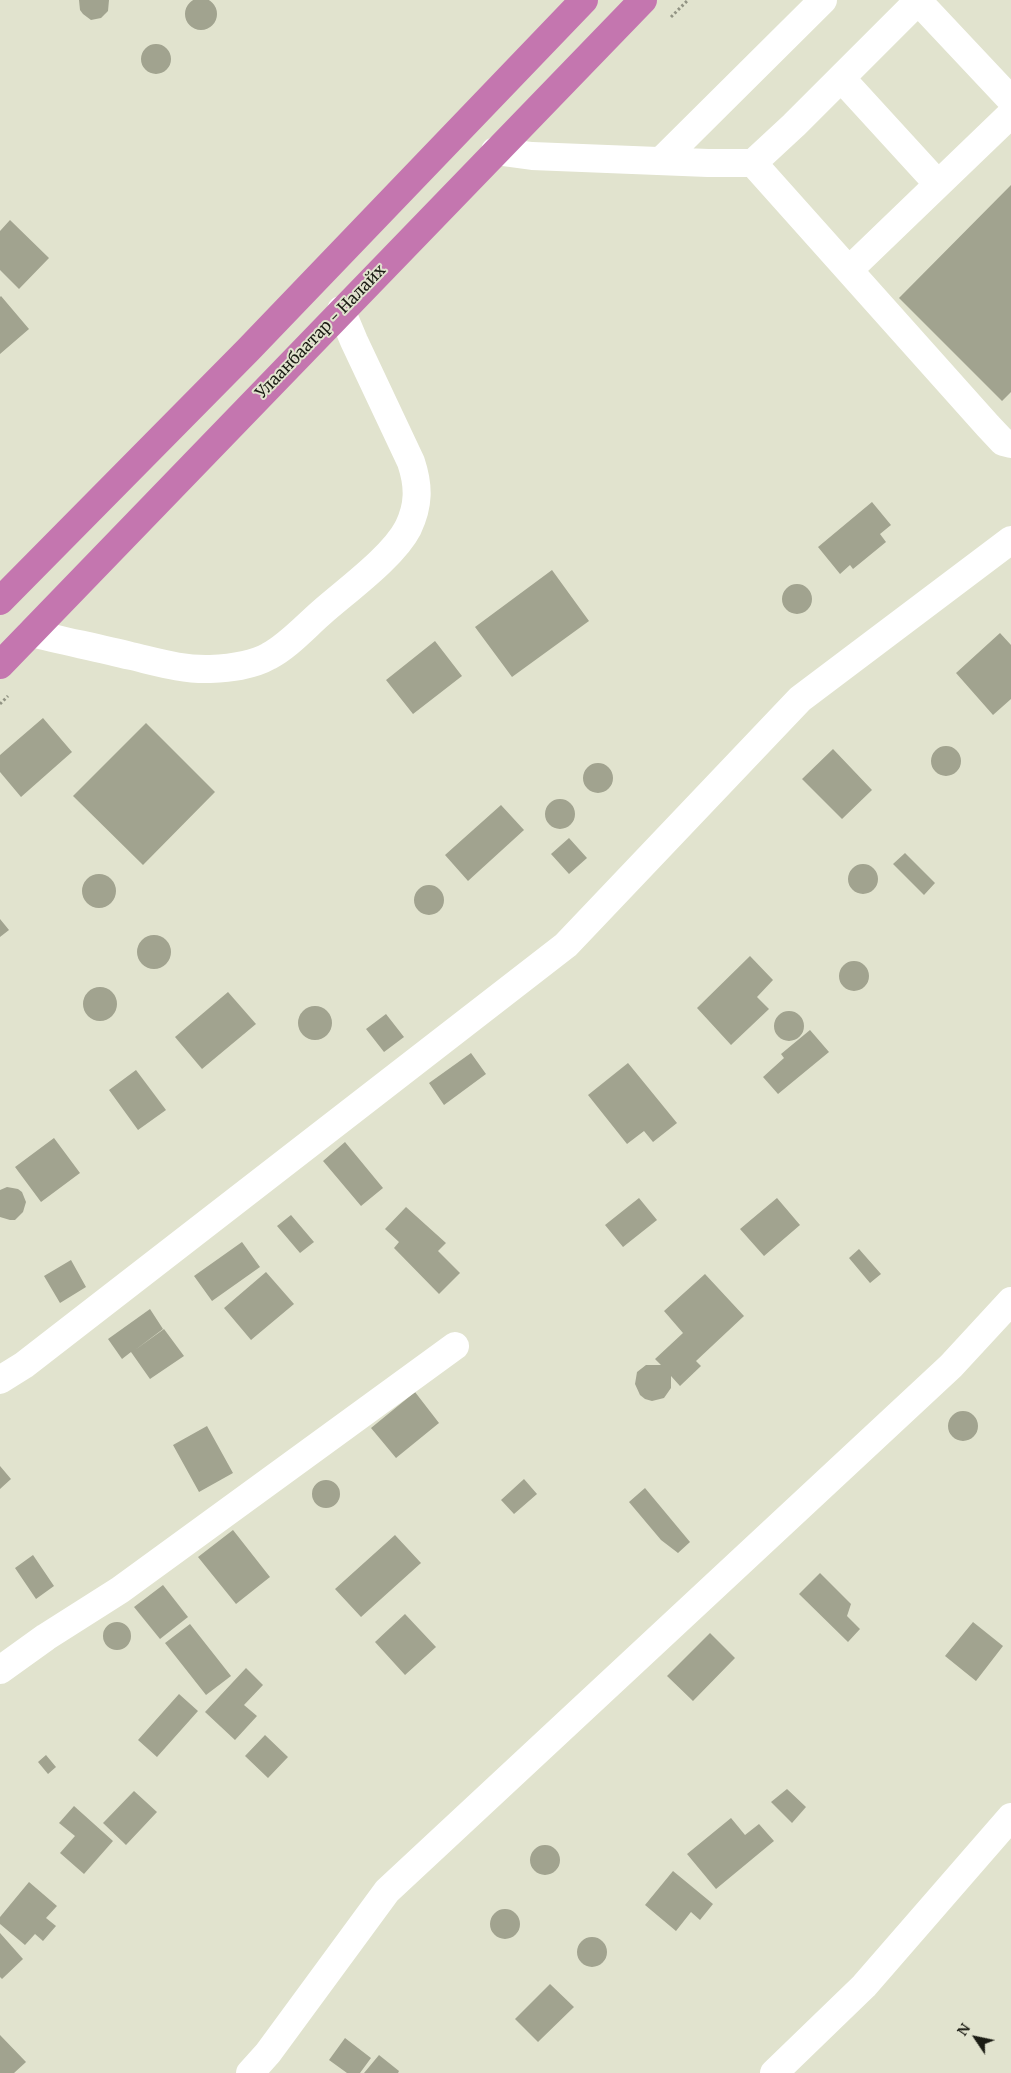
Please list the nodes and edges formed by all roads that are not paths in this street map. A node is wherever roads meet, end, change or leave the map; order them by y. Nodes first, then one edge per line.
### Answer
1 (584, 0) edge
2 (643, 0) edge
3 (823, 0) edge
4 (918, 1) edge
5 (841, 78) junction
6 (1011, 100) edge
7 (1011, 114) edge
8 (496, 151) junction
9 (662, 160) junction
10 (753, 163) junction
11 (938, 184) junction
12 (849, 270) junction
13 (341, 310) junction
14 (1011, 444) edge
15 (1011, 540) edge
16 (0, 601) edge
17 (31, 633) junction
18 (0, 665) edge
19 (1011, 1301) edge
20 (455, 1346) dead end
21 (0, 1380) edge
22 (0, 1670) edge
23 (1011, 1817) edge
24 (250, 2073) edge
25 (774, 2073) edge

1 - 16 highway
2 - 8 highway, Улаанбаатар - Налайх
3 - 9 street
4 - 5 street
4 - 6 street
5 - 10 street
5 - 11 street
7 - 11 street
8 - 9 street
8 - 13 highway, Улаанбаатар - Налайх
9 - 10 street
10 - 12 street
11 - 12 street
12 - 14 street
13 - 17 highway, Улаанбаатар - Налайх
13 - 17 street
15 - 21 street
17 - 18 highway, Улаанбаатар - Налайх
19 - 24 street
20 - 22 street
23 - 25 street

